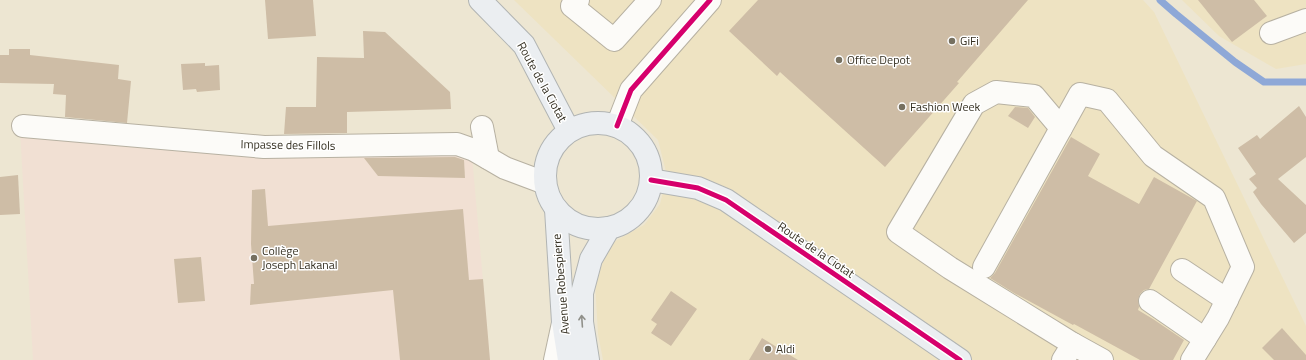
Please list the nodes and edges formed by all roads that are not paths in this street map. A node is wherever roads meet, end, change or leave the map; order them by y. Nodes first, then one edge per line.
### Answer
1 (480, 0) edge
2 (578, 0) edge
3 (650, 0) edge
4 (710, 0) edge
5 (1306, 20) edge
6 (1271, 33) dead end
7 (23, 126) dead end
8 (617, 126) junction
9 (482, 127) dead end
10 (1061, 128) junction
11 (569, 131) junction
12 (488, 158) junction
13 (652, 180) junction
14 (545, 183) junction
15 (556, 209) junction
16 (609, 228) junction
17 (984, 267) dead end
18 (1182, 270) dead end
19 (1227, 300) junction
20 (1150, 301) dead end
21 (563, 322) junction
22 (1205, 339) junction
23 (1068, 352) edge
24 (555, 360) edge
25 (569, 360) edge
26 (588, 360) edge
27 (960, 360) edge
28 (1102, 360) edge
29 (1192, 360) edge

1 - 11 main road, Route de la Ciotat
2 - 3 street
4 - 8 street
5 - 6 street
7 - 12 street, Impasse des Fillols
8 - 11 main road
8 - 13 main road
9 - 12 street
10 - 17 street
10 - 19 street
10 - 23 street
11 - 14 main road
12 - 14 street, Impasse des Fillols
13 - 16 main road
13 - 27 main road, Route de la Ciotat
14 - 15 main road
15 - 16 main road
15 - 21 main road, Avenue Robespierre
26 -> 16 main road, Avenue Robespierre
18 - 19 street
19 - 22 street
20 - 22 street
21 - 24 street
21 - 25 main road, Avenue Robespierre
22 - 29 street
23 - 28 street

